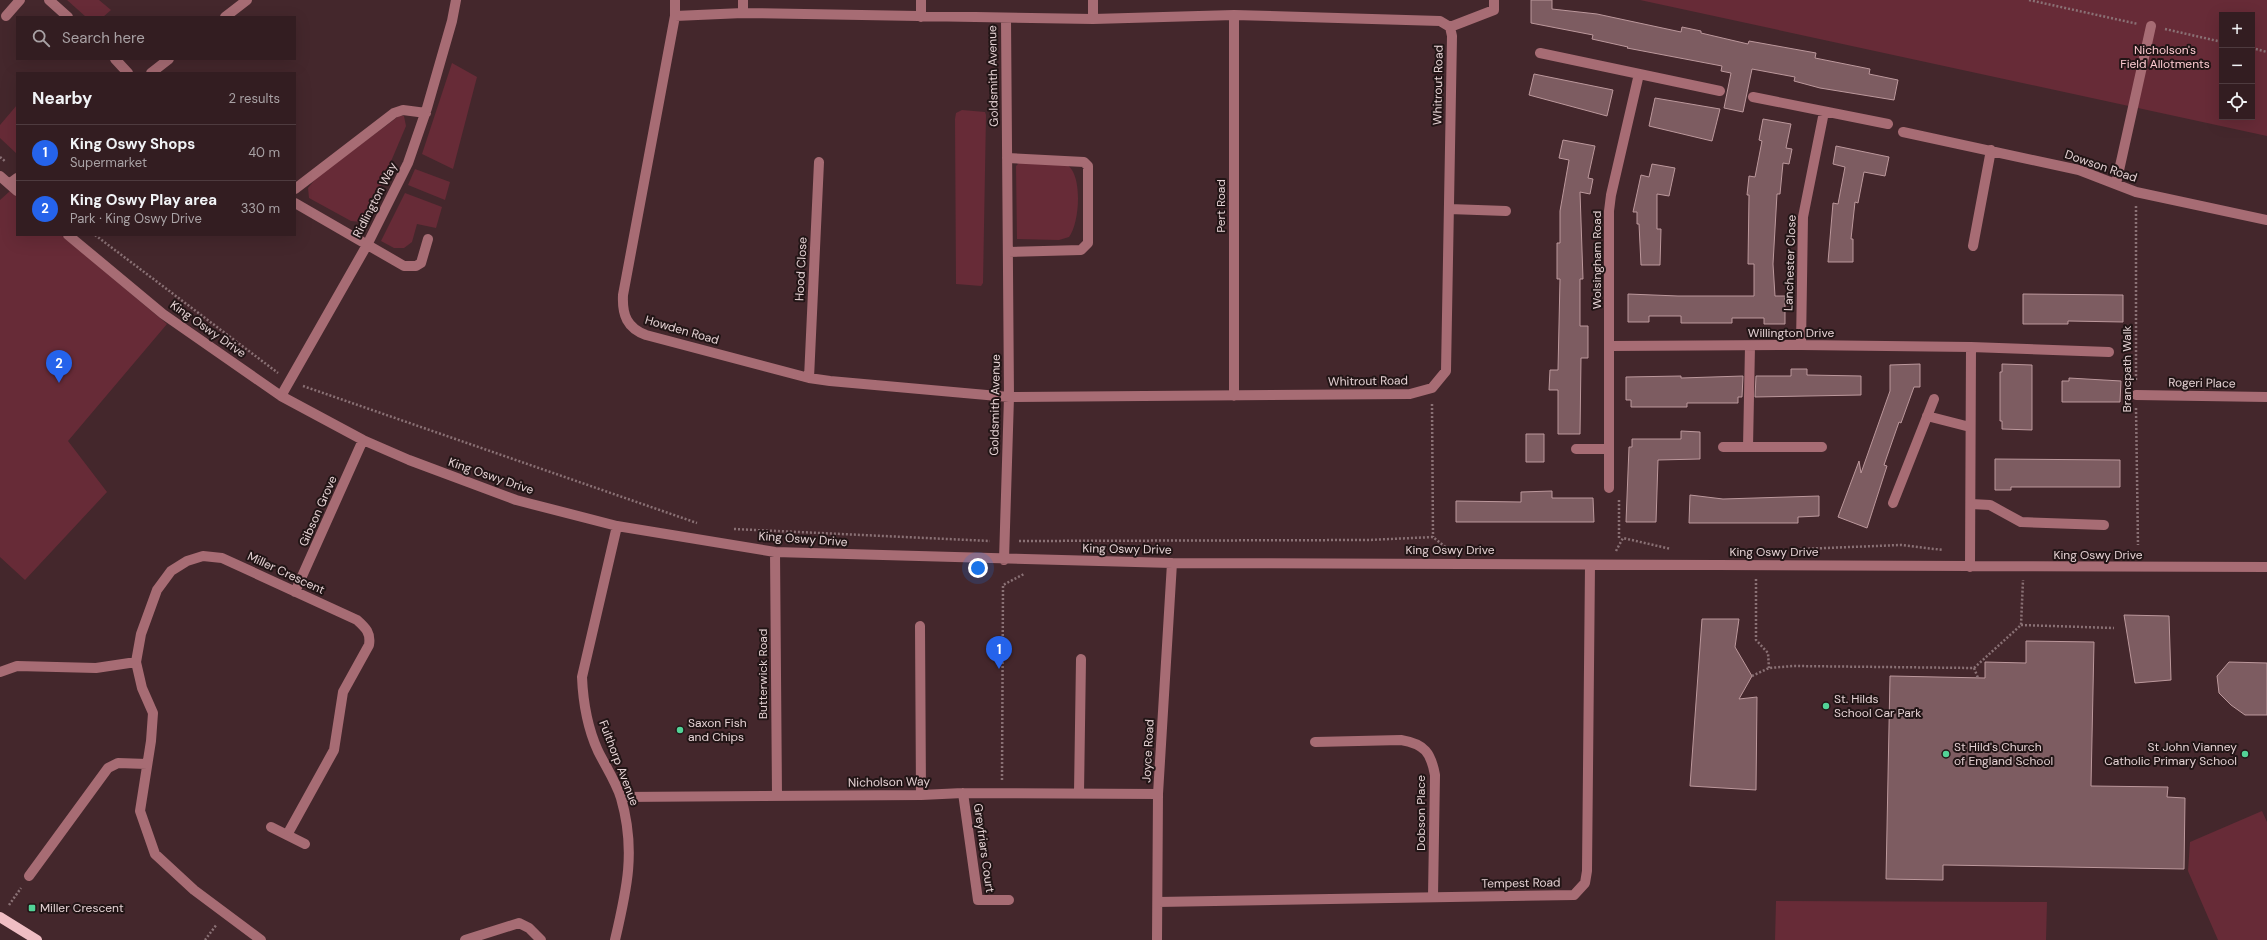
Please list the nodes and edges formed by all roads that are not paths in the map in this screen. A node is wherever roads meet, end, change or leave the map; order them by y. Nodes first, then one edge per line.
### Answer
1 (20, 0) edge
2 (49, 0) edge
3 (248, 0) edge
4 (456, 0) edge
5 (675, 0) edge
6 (743, 0) edge
7 (921, 0) edge
8 (1093, 0) edge
9 (1494, 0) edge
10 (743, 13) junction
11 (1234, 15) junction
12 (6, 16) dead end
13 (67, 16) edge
14 (226, 16) edge
15 (675, 16) junction
16 (921, 17) junction
17 (1006, 19) junction
18 (1093, 19) junction
19 (1450, 26) junction
20 (2151, 26) road end
21 (1540, 53) dead end
22 (116, 60) edge
23 (168, 60) edge
24 (127, 72) edge
25 (152, 72) edge
26 (1639, 74) junction
27 (1720, 91) dead end
28 (1753, 97) dead end
29 (1824, 112) junction
30 (426, 113) junction
31 (1888, 124) dead end
32 (1903, 132) dead end
33 (1991, 150) junction
34 (1007, 158) junction
35 (819, 162) dead end
36 (0, 176) edge
37 (14, 184) edge
38 (2116, 184) junction
39 (296, 188) edge
40 (296, 204) edge
41 (1449, 210) junction
42 (1506, 211) dead end
43 (2267, 220) edge
44 (69, 236) edge
45 (428, 239) dead end
46 (367, 245) junction
47 (1973, 246) dead end
48 (1008, 252) junction
49 (1802, 345) junction
50 (1610, 346) junction
51 (1750, 346) junction
52 (1971, 347) junction
53 (2109, 352) dead end
54 (809, 378) junction
55 (2136, 395) road end
56 (281, 396) junction
57 (1234, 396) junction
58 (1009, 397) junction
59 (2267, 397) edge
60 (1934, 399) dead end
61 (1927, 416) junction
62 (1970, 427) junction
63 (364, 440) junction
64 (1723, 447) dead end
65 (1748, 447) junction
66 (1822, 447) dead end
67 (1576, 449) dead end
68 (1609, 449) junction
69 (1609, 488) dead end
70 (1893, 503) dead end
71 (1971, 504) junction
72 (2104, 525) dead end
73 (617, 526) junction
74 (775, 552) junction
75 (1004, 560) junction
76 (1172, 563) junction
77 (1590, 564) junction
78 (1970, 567) junction
79 (2267, 567) edge
80 (295, 592) junction
81 (920, 626) dead end
82 (1081, 659) dead end
83 (136, 662) junction
84 (0, 672) edge
85 (1315, 742) dead end
86 (147, 764) junction
87 (963, 792) junction
88 (1079, 794) junction
89 (1158, 794) junction
90 (921, 795) junction
91 (777, 796) junction
92 (620, 797) junction
93 (271, 827) dead end
94 (287, 835) junction
95 (305, 844) dead end
96 (29, 876) road end
97 (1434, 896) junction
98 (1009, 900) dead end
99 (1158, 902) junction
100 (1, 917) edge
101 (38, 940) edge
102 (261, 940) edge
103 (465, 940) edge
104 (541, 940) edge
105 (615, 940) edge
106 (1157, 940) edge

1 - 12 street
2 - 13 street
3 - 14 street
4 - 30 street, Ridlington Way
5 - 15 street, Howden Road
6 - 10 street
7 - 16 street
8 - 18 street
9 - 19 street
10 - 15 street
10 - 16 street
11 - 18 street
11 - 19 street
11 - 57 street, Pert Road
15 - 54 street, Howden Road
16 - 17 street
17 - 18 street
17 - 34 street, Goldsmith Avenue
19 - 41 street, Whitrout Road
20 - 38 street
21 - 26 street
22 - 24 street
23 - 25 street
26 - 27 street
26 - 50 street, Wolsingham Road
28 - 29 street
29 - 31 street
29 - 49 street, Lanchester Close
30 - 39 street
30 - 46 street, Ridlington Way
32 - 33 street, Dowson Road
33 - 38 street, Dowson Road
33 - 47 street
34 - 48 street, Goldsmith Avenue
34 - 48 street
35 - 54 street, Hood Close
36 - 37 street
38 - 43 street, Dowson Road
40 - 46 street
41 - 42 street
41 - 57 street, Whitrout Road
44 - 56 street, King Oswy Drive
45 - 46 street
46 - 56 street, Ridlington Way
48 - 58 street, Goldsmith Avenue
49 - 51 street, Willington Drive
49 - 52 street, Willington Drive
50 - 51 street, Willington Drive
50 - 68 street, Wolsingham Road
51 - 65 street
52 - 53 street, Willington Drive
52 - 62 street
54 - 58 street, Howden Road
55 - 59 street, Rogeri Place
56 - 63 street, King Oswy Drive
57 - 58 street, Whitrout Road
58 - 75 street, Goldsmith Avenue
60 - 61 street
61 - 62 street
61 - 70 street
62 - 71 street
63 - 73 street, King Oswy Drive
63 - 80 street, Gibson Grove
64 - 65 street
65 - 66 street
67 - 68 street
68 - 69 street, Wolsingham Road
71 - 72 street
71 - 78 street
73 - 74 street, King Oswy Drive
73 - 92 street, Fulthorp Avenue
74 - 75 street, King Oswy Drive
74 - 91 street, Butterwick Road
75 - 76 street, King Oswy Drive
76 - 77 street, King Oswy Drive
76 - 89 street, Joyce Road
77 - 78 street, King Oswy Drive
77 - 97 street, Tempest Road
78 - 79 street, King Oswy Drive
80 - 83 street, Miller Crescent
80 - 94 street, Miller Crescent
81 - 90 street
82 - 88 street
83 - 84 street
83 - 86 street, Miller Crescent
85 - 97 street, Dobson Place
86 - 96 street
86 - 102 street, Miller Crescent
87 - 88 street, Nicholson Way
87 - 90 street, Nicholson Way
87 - 98 street, Greyfriars Court
88 - 89 street, Nicholson Way
89 - 99 street, Joyce Road
90 - 91 street, Nicholson Way
91 - 92 street, Nicholson Way
92 - 105 street, Fulthorp Avenue
93 - 94 street
94 - 95 street
97 - 99 street, Tempest Road
99 - 106 street, Joyce Road
100 - 101 main road
103 - 104 street

